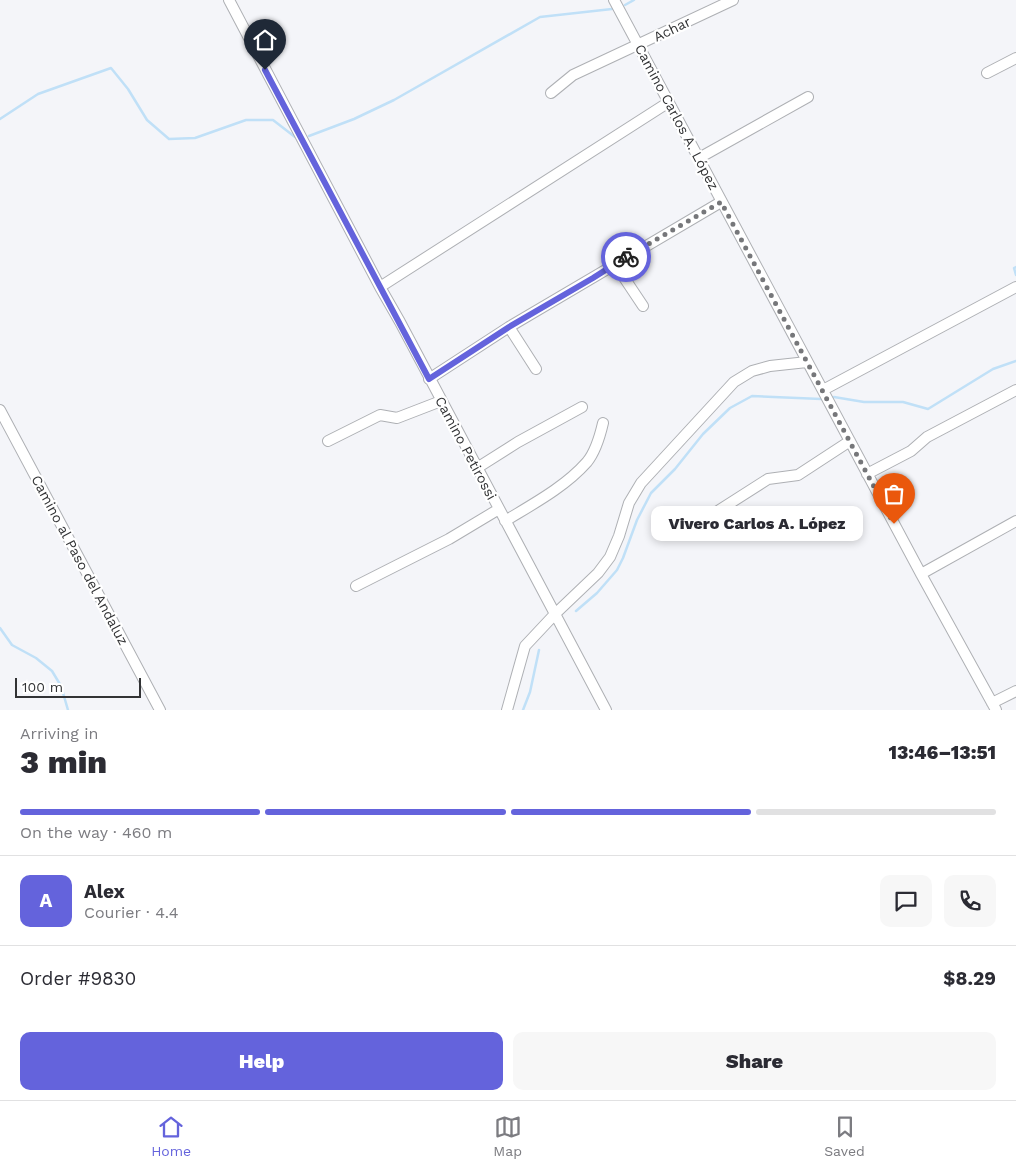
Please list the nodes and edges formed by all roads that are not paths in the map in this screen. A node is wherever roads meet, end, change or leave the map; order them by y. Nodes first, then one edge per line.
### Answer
1 (229, 0) edge
2 (614, 0) edge
3 (733, 0) edge
4 (638, 46) junction
5 (1016, 58) edge
6 (987, 73) dead end
7 (551, 93) dead end
8 (808, 97) dead end
9 (669, 102) junction
10 (699, 158) junction
11 (721, 202) junction
12 (615, 264) junction
13 (1016, 287) edge
14 (380, 288) junction
15 (643, 306) dead end
16 (509, 327) junction
17 (807, 362) junction
18 (536, 369) dead end
19 (429, 379) junction
20 (823, 390) junction
21 (1016, 390) edge
22 (441, 401) junction
23 (582, 407) dead end
24 (0, 410) edge
25 (603, 423) dead end
26 (328, 441) dead end
27 (850, 441) junction
28 (476, 468) junction
29 (867, 474) junction
30 (498, 509) junction
31 (505, 521) junction
32 (1016, 522) edge
33 (685, 532) dead end
34 (921, 574) junction
35 (356, 586) dead end
36 (555, 614) junction
37 (1016, 691) edge
38 (994, 707) edge
39 (160, 710) edge
40 (507, 710) edge
41 (606, 710) edge

1 - 14 street, Camino Petirossi
2 - 4 street, Camino Carlos A. López
3 - 4 street, Achar
4 - 7 street, Achar
4 - 9 street, Camino Carlos A. López
5 - 6 street
8 - 10 street
9 - 10 street, Camino Carlos A. López
9 - 14 street
10 - 11 street, Camino Carlos A. López
11 - 12 street
11 - 17 street, Camino Carlos A. López
12 - 15 street
12 - 16 street
13 - 20 street
14 - 19 street, Camino Petirossi
16 - 18 street
16 - 19 street
17 - 20 street, Camino Carlos A. López
17 - 36 street
19 - 22 street, Camino Petirossi
20 - 27 street, Camino Carlos A. López
21 - 29 street
22 - 26 street
22 - 28 street, Camino Petirossi
23 - 28 street
24 - 39 street, Camino al Paso del Andaluz
25 - 31 street
27 - 29 street, Camino Carlos A. López
27 - 33 street
28 - 30 street, Camino Petirossi
29 - 34 street, Camino Carlos A. López
30 - 31 street, Camino Petirossi
30 - 35 street
31 - 36 street, Camino Petirossi
32 - 34 street
34 - 38 street, Camino Carlos A. López
36 - 40 street
36 - 41 street, Camino Petirossi
37 - 38 street

